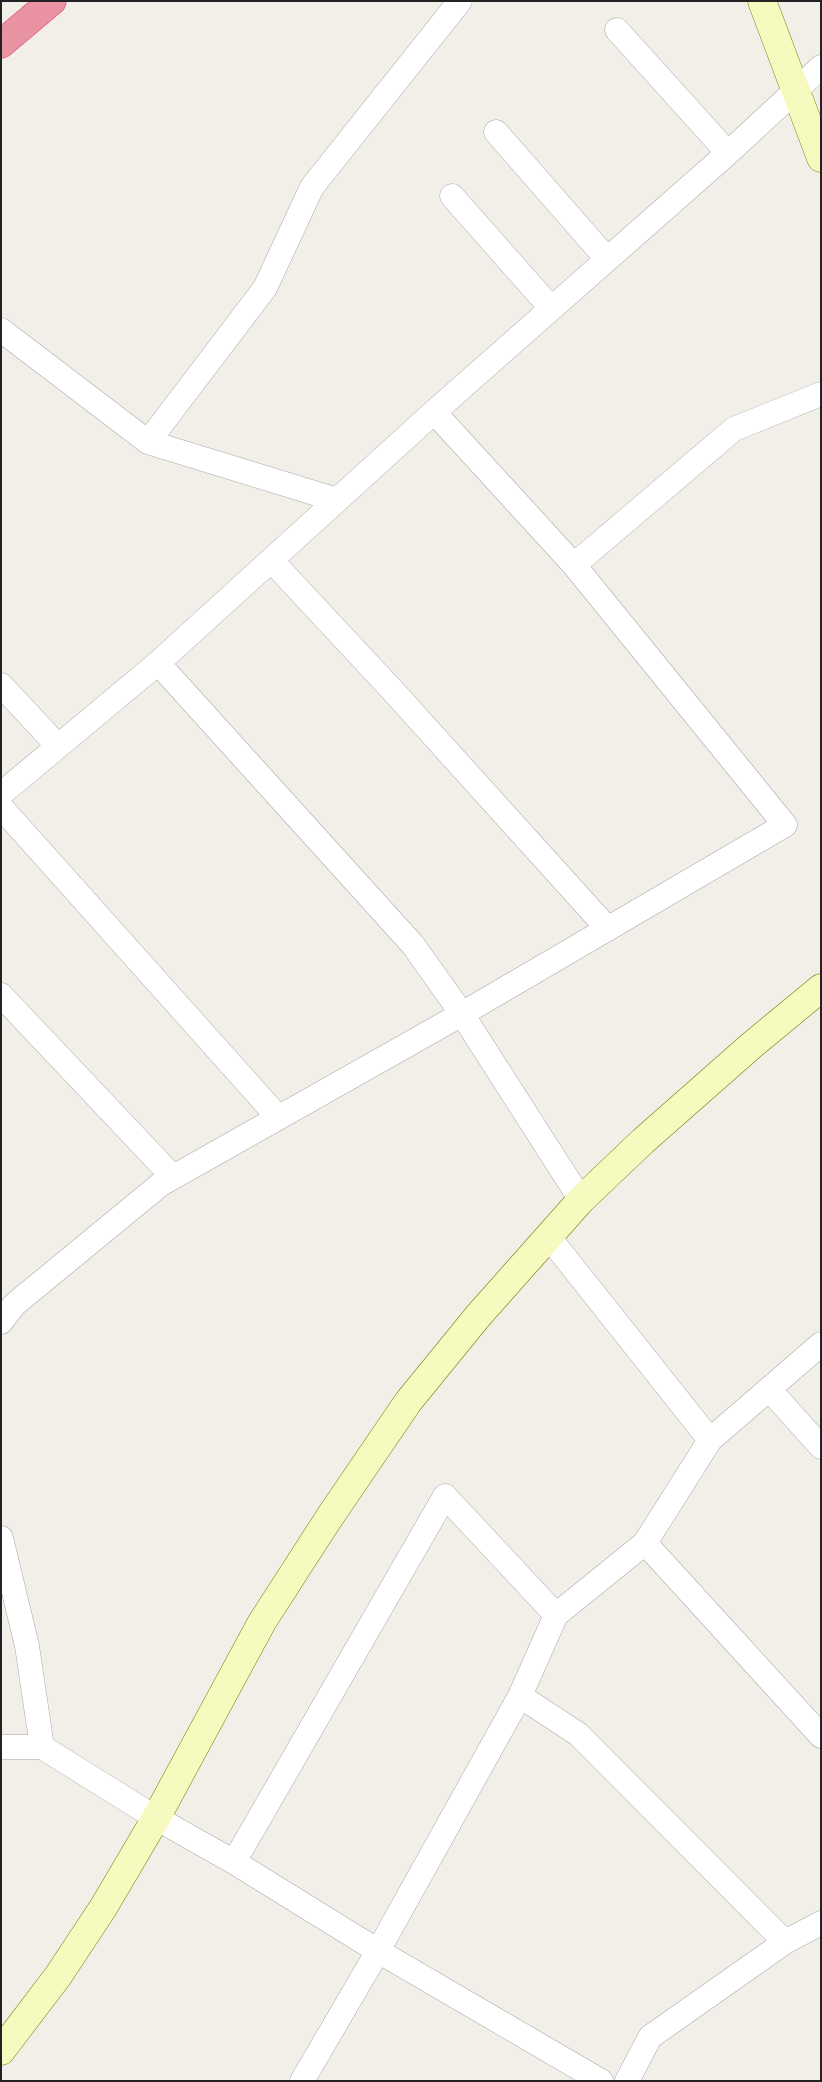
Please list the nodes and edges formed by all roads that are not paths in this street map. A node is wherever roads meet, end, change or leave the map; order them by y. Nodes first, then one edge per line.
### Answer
1 (52, 1) edge
2 (460, 1) edge
3 (762, 1) edge
4 (618, 30) dead end
5 (1, 44) edge
6 (821, 67) edge
7 (796, 88) junction
8 (496, 132) dead end
9 (728, 153) junction
10 (821, 158) edge
11 (452, 196) dead end
12 (607, 259) junction
13 (552, 308) junction
14 (1, 330) edge
15 (821, 394) edge
16 (434, 412) junction
17 (148, 442) junction
18 (337, 500) junction
19 (271, 560) junction
20 (574, 565) junction
21 (158, 663) junction
22 (1, 684) edge
23 (58, 746) junction
24 (1, 794) edge
25 (1, 807) edge
26 (608, 929) junction
27 (821, 988) edge
28 (1, 995) edge
29 (462, 1014) junction
30 (278, 1116) junction
31 (173, 1177) junction
32 (581, 1200) junction
33 (548, 1236) junction
34 (6, 1305) edge
35 (821, 1344) edge
36 (769, 1389) junction
37 (710, 1440) junction
38 (821, 1447) edge
39 (1, 1538) edge
40 (645, 1543) junction
41 (556, 1615) junction
42 (520, 1696) junction
43 (821, 1736) edge
44 (1, 1747) edge
45 (42, 1747) junction
46 (156, 1818) junction
47 (234, 1862) junction
48 (821, 1922) edge
49 (785, 1942) junction
50 (378, 1951) junction
51 (1, 2051) edge
52 (302, 2081) edge
53 (601, 2081) edge
54 (627, 2081) edge

1 - 5 highway
2 - 17 street
3 - 7 street
4 - 9 street
6 - 7 street
7 - 9 street
7 - 10 street
8 - 12 street
9 - 12 street
11 - 13 street
12 - 13 street
13 - 16 street
14 - 17 street
15 - 20 street
16 - 18 street
16 - 20 street
17 - 18 street
18 - 19 street
19 - 21 street
19 - 26 street
20 - 26 street
21 - 23 street
21 - 29 street
22 - 23 street
23 - 24 street
25 - 30 street
26 - 29 street
27 - 32 street
28 - 31 street
29 - 30 street
29 - 32 street
30 - 31 street
31 - 34 street
32 - 33 street
33 - 37 street
33 - 46 street
35 - 36 street
36 - 37 street
36 - 38 street
37 - 40 street
39 - 45 street
40 - 41 street
40 - 43 street
41 - 42 street
41 - 47 street
42 - 49 street
42 - 50 street
44 - 45 street
45 - 46 street
46 - 47 street
46 - 51 street
47 - 50 street
48 - 49 street
49 - 54 street
50 - 52 street
50 - 53 street

